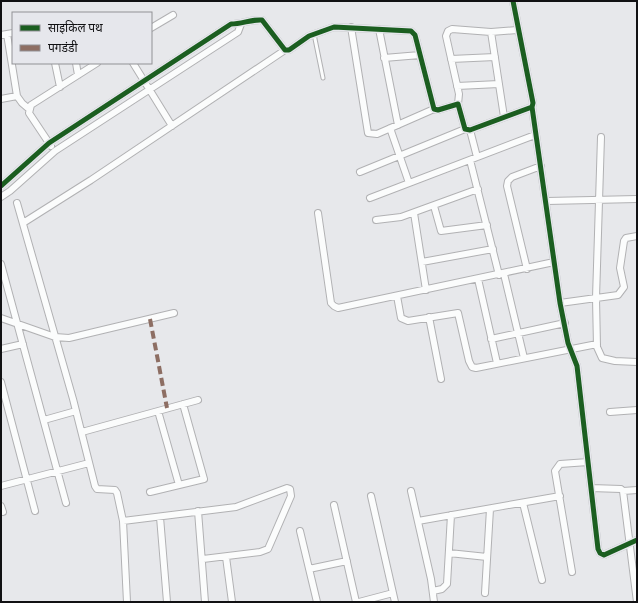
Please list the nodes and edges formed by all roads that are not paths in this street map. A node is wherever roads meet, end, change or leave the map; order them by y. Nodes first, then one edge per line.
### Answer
1 (513, 1) edge
2 (173, 15) dead end
3 (242, 24) junction
4 (152, 27) edge
5 (350, 27) junction
6 (379, 29) junction
7 (517, 30) junction
8 (491, 32) junction
9 (7, 34) edge
10 (314, 34) junction
11 (285, 50) junction
12 (420, 55) junction
13 (495, 57) junction
14 (384, 58) junction
15 (451, 59) junction
16 (55, 64) edge
17 (76, 64) edge
18 (95, 64) edge
19 (134, 64) edge
20 (78, 75) junction
21 (323, 78) dead end
22 (144, 80) junction
23 (499, 84) junction
24 (457, 86) junction
25 (60, 87) junction
26 (149, 89) junction
27 (17, 96) junction
28 (1, 99) edge
29 (458, 104) junction
30 (532, 106) junction
31 (29, 109) junction
32 (434, 109) junction
33 (504, 117) junction
34 (398, 125) junction
35 (172, 126) junction
36 (390, 128) junction
37 (468, 130) junction
38 (535, 135) junction
39 (601, 137) dead end
40 (49, 143) junction
41 (55, 150) junction
42 (399, 156) junction
43 (474, 158) junction
44 (541, 166) junction
45 (360, 172) dead end
46 (409, 183) junction
47 (1, 186) edge
48 (478, 189) junction
49 (1, 197) edge
50 (370, 198) dead end
51 (637, 199) edge
52 (600, 200) junction
53 (547, 201) junction
54 (17, 203) dead end
55 (434, 206) junction
56 (318, 213) dead end
57 (414, 213) junction
58 (376, 220) dead end
59 (23, 223) junction
60 (487, 225) junction
61 (637, 236) edge
62 (492, 249) junction
63 (422, 262) junction
64 (554, 262) junction
65 (1, 264) edge
66 (527, 269) junction
67 (501, 275) junction
68 (478, 279) junction
69 (426, 290) junction
70 (397, 296) junction
71 (596, 298) junction
72 (560, 303) junction
73 (174, 313) dead end
74 (429, 317) junction
75 (1, 318) edge
76 (564, 323) junction
77 (17, 325) junction
78 (518, 333) junction
79 (55, 338) junction
80 (491, 339) junction
81 (23, 344) junction
82 (597, 344) junction
83 (570, 348) junction
84 (1, 349) edge
85 (524, 358) junction
86 (497, 363) junction
87 (637, 364) edge
88 (442, 379) dead end
89 (1, 382) edge
90 (198, 400) dead end
91 (183, 404) junction
92 (158, 410) junction
93 (637, 410) edge
94 (76, 411) junction
95 (610, 412) dead end
96 (44, 420) junction
97 (82, 432) junction
98 (588, 462) junction
99 (89, 463) junction
100 (58, 471) junction
101 (26, 479) junction
102 (179, 485) junction
103 (1, 486) edge
104 (591, 488) junction
105 (637, 490) edge
106 (411, 491) dead end
107 (623, 491) junction
108 (150, 492) dead end
109 (371, 496) dead end
110 (560, 496) junction
111 (66, 503) dead end
112 (523, 504) junction
113 (334, 505) dead end
114 (1, 506) edge
115 (490, 509) junction
116 (35, 511) dead end
117 (198, 511) junction
118 (3, 512) dead end
119 (451, 515) junction
120 (160, 516) junction
121 (123, 521) junction
122 (418, 521) junction
123 (300, 531) dead end
124 (637, 540) edge
125 (631, 543) junction
126 (449, 553) junction
127 (226, 557) junction
128 (488, 557) junction
129 (203, 559) junction
130 (347, 561) junction
131 (309, 569) junction
132 (572, 572) dead end
133 (542, 580) dead end
134 (433, 591) junction
135 (393, 593) junction
136 (485, 593) dead end
137 (127, 602) edge
138 (167, 602) edge
139 (205, 602) edge
140 (232, 602) edge
141 (317, 602) edge
142 (358, 602) edge
143 (396, 602) edge
144 (434, 602) edge
145 (637, 602) edge

1 - 7 street
2 - 4 street
3 - 11 street
3 - 22 street
3 - 26 street
5 - 6 street
5 - 10 street
5 - 36 street
6 - 12 street
6 - 14 street
7 - 8 street
7 - 30 street
8 - 13 street
8 - 15 street
9 - 27 street
10 - 11 street
10 - 21 lane
11 - 35 street
12 - 14 street
12 - 32 street
13 - 15 street
13 - 23 street
14 - 34 street
15 - 24 street
16 - 25 street
17 - 20 street
18 - 20 street
19 - 22 street
20 - 25 street
22 - 26 street
22 - 40 street
23 - 24 street
23 - 33 street
24 - 29 street
25 - 31 street
26 - 35 street
26 - 41 street
27 - 28 street
27 - 31 street
29 - 32 street
29 - 37 street
30 - 33 street
30 - 38 street
31 - 40 street
32 - 34 street
33 - 37 street
34 - 36 street
35 - 59 street
36 - 42 street
37 - 42 street
37 - 43 street
38 - 43 street
38 - 44 street
39 - 52 street
40 - 41 street
40 - 47 street
41 - 49 street
42 - 45 street
42 - 46 street
43 - 46 street
43 - 48 street
44 - 53 street
44 - 66 street
46 - 50 street
48 - 55 street
48 - 60 street
51 - 52 street
52 - 53 street
52 - 71 street
53 - 64 street
54 - 59 street
55 - 57 street
55 - 60 street
56 - 70 street
57 - 58 street
57 - 63 street
59 - 79 street
60 - 62 street
61 - 71 street
62 - 63 street
62 - 67 street
63 - 69 street
64 - 66 street
64 - 72 street
65 - 77 street
66 - 67 street
67 - 68 street
67 - 78 street
68 - 69 street
68 - 80 street
69 - 70 street
70 - 74 street
71 - 72 street
71 - 82 street
72 - 76 street
73 - 79 street
74 - 86 street
74 - 88 street
75 - 77 street
76 - 78 street
76 - 83 street
77 - 79 street
77 - 81 street
78 - 80 street
78 - 85 street
79 - 94 street
80 - 86 street
81 - 84 street
81 - 96 street
82 - 83 street
82 - 87 street
83 - 85 street
83 - 98 street
85 - 86 street
89 - 101 street
90 - 91 street
91 - 92 street
91 - 102 street
92 - 97 street
92 - 102 street
93 - 95 street
94 - 96 street
94 - 97 street
96 - 100 street
97 - 99 street
98 - 104 street
98 - 110 street
99 - 100 street
99 - 121 street
100 - 101 street
100 - 111 street
101 - 103 street
101 - 116 street
102 - 108 street
104 - 107 street
104 - 125 street
105 - 107 street
106 - 122 street
107 - 125 street
109 - 135 street
110 - 112 street
110 - 132 street
112 - 115 street
112 - 133 street
113 - 130 street
114 - 118 street
115 - 119 street
115 - 128 street
117 - 120 street
117 - 127 street
117 - 129 street
119 - 122 street
119 - 126 street
120 - 121 street
120 - 138 street
121 - 137 street
122 - 134 street
123 - 131 street
124 - 125 street
125 - 145 street
126 - 128 street
126 - 134 street
127 - 129 street
127 - 140 street
128 - 136 street
129 - 139 street
130 - 131 street
130 - 142 street
131 - 141 street
134 - 144 street
135 - 142 street
135 - 143 street

